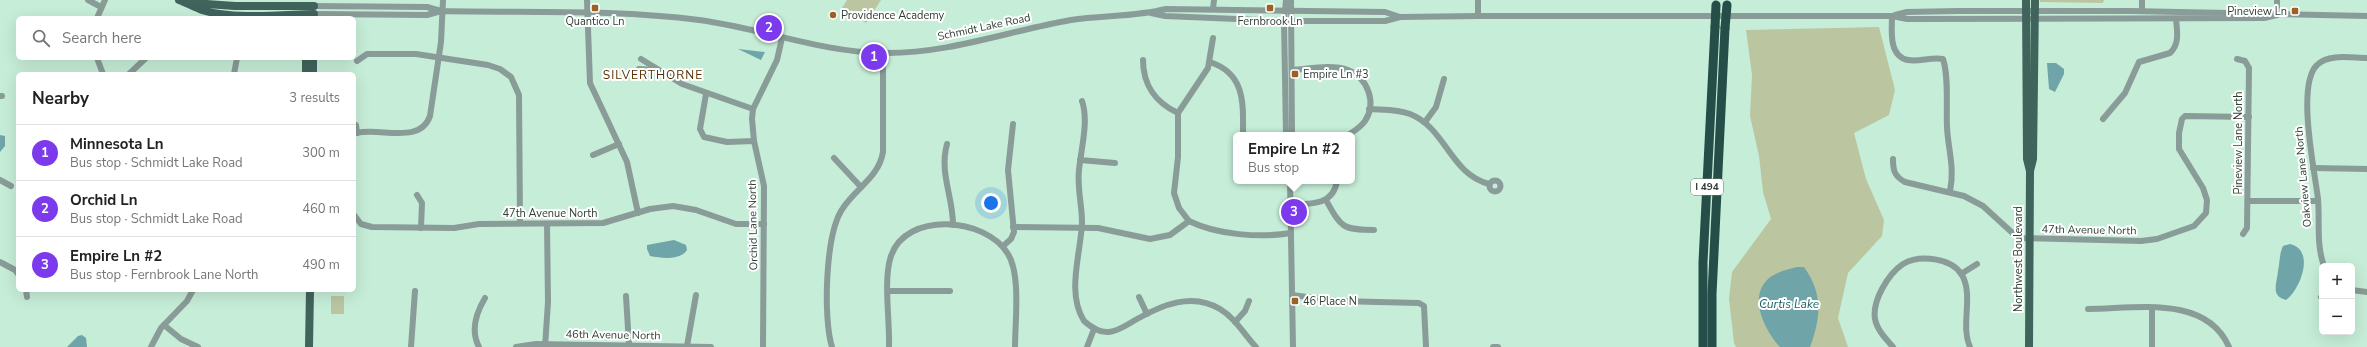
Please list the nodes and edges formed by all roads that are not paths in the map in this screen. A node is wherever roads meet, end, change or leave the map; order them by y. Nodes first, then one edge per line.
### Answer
1 (88, 0) edge
2 (104, 0) edge
3 (179, 0) edge
4 (443, 0) edge
5 (587, 0) edge
6 (1214, 0) edge
7 (1286, 0) edge
8 (1292, 0) edge
9 (1478, 0) edge
10 (2026, 0) edge
11 (2035, 0) edge
12 (2142, 0) edge
13 (2277, 0) edge
14 (1727, 2) edge
15 (188, 3) junction
16 (310, 3) edge
17 (1716, 3) edge
18 (101, 7) junction
19 (1213, 9) junction
20 (441, 11) junction
21 (2142, 11) junction
22 (1288, 12) junction
23 (1151, 13) junction
24 (588, 14) junction
25 (2277, 15) junction
26 (98, 16) edge
27 (237, 16) edge
28 (245, 16) edge
29 (310, 16) edge
30 (1478, 16) junction
31 (1892, 16) junction
32 (2030, 16) junction
33 (2367, 16) edge
34 (1400, 17) junction
35 (2176, 19) junction
36 (1284, 20) junction
37 (1291, 20) junction
38 (782, 38) junction
39 (1213, 38) dead end
40 (883, 53) junction
41 (438, 57) junction
42 (2367, 58) edge
43 (641, 59) dead end
44 (2237, 59) dead end
45 (98, 60) edge
46 (144, 60) edge
47 (237, 60) edge
48 (306, 60) edge
49 (313, 60) edge
50 (1143, 60) dead end
51 (357, 61) dead end
52 (1210, 62) junction
53 (639, 69) dead end
54 (657, 70) junction
55 (1292, 70) junction
56 (102, 72) edge
57 (131, 72) edge
58 (234, 72) edge
59 (306, 72) edge
60 (313, 72) edge
61 (1444, 79) dead end
62 (706, 94) junction
63 (1082, 101) dead end
64 (1369, 109) junction
65 (753, 110) junction
66 (1178, 113) junction
67 (2249, 117) junction
68 (2103, 119) dead end
69 (1425, 122) junction
70 (1013, 124) dead end
71 (356, 125) dead end
72 (1243, 132) edge
73 (1286, 132) edge
74 (1292, 132) edge
75 (1352, 132) edge
76 (356, 136) edge
77 (754, 141) junction
78 (619, 144) junction
79 (947, 144) dead end
80 (593, 156) dead end
81 (834, 158) dead end
82 (1893, 159) dead end
83 (1080, 160) junction
84 (1115, 163) dead end
85 (2312, 168) junction
86 (2367, 169) edge
87 (0, 180) edge
88 (1290, 184) edge
89 (1337, 184) edge
90 (1489, 184) dead end
91 (11, 186) dead end
92 (862, 187) junction
93 (1950, 191) junction
94 (417, 195) dead end
95 (1326, 200) junction
96 (2248, 201) junction
97 (2318, 201) junction
98 (1291, 204) junction
99 (638, 213) junction
100 (356, 219) edge
101 (1189, 221) junction
102 (520, 223) junction
103 (547, 224) junction
104 (764, 224) junction
105 (953, 225) junction
106 (1013, 227) junction
107 (1081, 227) junction
108 (421, 228) junction
109 (1374, 230) dead end
110 (1291, 233) junction
111 (2243, 234) dead end
112 (2029, 238) junction
113 (1003, 246) junction
114 (0, 262) edge
115 (2323, 263) edge
116 (1977, 264) dead end
117 (16, 271) edge
118 (1962, 274) junction
119 (2355, 290) edge
120 (415, 291) dead end
121 (889, 291) junction
122 (950, 291) dead end
123 (192, 292) edge
124 (310, 292) edge
125 (2367, 292) edge
126 (696, 295) dead end
127 (1292, 295) junction
128 (626, 296) dead end
129 (1139, 297) dead end
130 (485, 298) dead end
131 (1249, 301) dead end
132 (2152, 308) junction
133 (2088, 309) dead end
134 (1147, 314) junction
135 (1235, 322) junction
136 (164, 325) junction
137 (1094, 329) junction
138 (629, 345) junction
139 (1254, 345) edge
140 (545, 346) edge
141 (607, 346) edge
142 (688, 346) edge
143 (151, 347) edge
144 (198, 347) edge
145 (309, 347) edge
146 (411, 347) edge
147 (479, 347) edge
148 (516, 347) edge
149 (702, 347) edge
150 (710, 347) edge
151 (762, 347) edge
152 (831, 347) edge
153 (889, 347) edge
154 (1015, 347) edge
155 (1087, 347) edge
156 (1246, 347) edge
157 (1293, 347) edge
158 (1426, 347) edge
159 (1493, 347) edge
160 (1498, 347) edge
161 (1703, 347) edge
162 (1712, 347) edge
163 (1893, 347) edge
164 (1970, 347) edge
165 (2029, 347) edge
166 (2152, 347) edge
167 (2229, 347) edge

1 - 18 street
2 - 18 street
3 - 15 main road, Schmidt Lake Road
4 - 20 street
5 - 24 street
6 - 19 street
7 - 22 street
8 - 22 street
9 - 30 street
10 - 32 main road, Northwest Boulevard
11 - 32 main road, Northwest Boulevard
12 - 21 street
13 - 25 street
14 - 162 highway, I 494, bridge
15 - 16 main road, Schmidt Lake Road
15 - 27 main road, Schmidt Lake Road
16 - 20 street, Schmidt Lake Road
16 - 29 main road
17 - 161 highway, I 494, bridge
18 - 26 street
19 - 22 street, Schmidt Lake Road
19 - 23 street, Schmidt Lake Road
20 - 24 street, Schmidt Lake Road
20 - 29 street, Schmidt Lake Road
20 - 41 street
21 - 25 street, Schmidt Lake Road
21 - 32 street, Schmidt Lake Road
22 - 34 street, Schmidt Lake Road
22 - 36 street
22 - 37 street
23 - 36 street, Schmidt Lake Road
23 - 40 street, Schmidt Lake Road
24 - 38 street, Schmidt Lake Road
24 - 78 street
25 - 33 street, Schmidt Lake Road
25 - 35 street, Schmidt Lake Road
27 - 28 main road, Schmidt Lake Road
28 - 29 main road, Schmidt Lake Road
30 - 31 street, Schmidt Lake Road
30 - 34 street, Schmidt Lake Road
31 - 32 street, Schmidt Lake Road
31 - 93 street
32 - 35 street, Schmidt Lake Road
32 - 112 main road, Northwest Boulevard
34 - 37 street, Schmidt Lake Road
35 - 68 street
36 - 37 street, Schmidt Lake Road
36 - 73 street
37 - 55 street
38 - 40 street, Schmidt Lake Road
38 - 65 street, Orchid Lane North
39 - 52 street
40 - 92 street
41 - 51 street
41 - 76 street
41 - 102 street
42 - 85 street, Oakview Lane North
43 - 54 street
44 - 67 street, Pineview Lane North
45 - 56 street
46 - 57 street
47 - 58 street
48 - 59 main road
49 - 60 main road
50 - 66 street
52 - 66 street
52 - 72 street
53 - 54 street
54 - 62 street
55 - 64 street
55 - 74 street
61 - 69 street
62 - 65 street
62 - 77 street
63 - 83 street
64 - 69 street
64 - 75 street
65 - 77 street, Orchid Lane North
66 - 101 street
67 - 96 street, Pineview Lane North
67 - 112 street, 47th Avenue North
69 - 90 street
70 - 106 street
71 - 76 street
77 - 104 street, Orchid Lane North
78 - 80 street
78 - 99 street
79 - 105 street
81 - 92 street
82 - 93 street, 47th Avenue North
83 - 84 street
83 - 107 street
85 - 86 street
85 - 97 street, Oakview Lane North
87 - 91 street
88 - 98 street
89 - 95 street
92 - 152 street
93 - 112 street, 47th Avenue North
94 - 108 street
95 - 98 street
95 - 109 street
96 - 97 street
96 - 111 street, Pineview Lane North
97 - 115 street, Oakview Lane North
98 - 110 street
99 - 103 street, 47th Avenue North
99 - 104 street, 47th Avenue North
100 - 108 street, 47th Avenue North
101 - 107 street
101 - 110 street
102 - 103 street, 47th Avenue North
102 - 108 street, 47th Avenue North
103 - 140 street
104 - 151 street, Orchid Lane North
105 - 113 street
105 - 121 street
106 - 107 street
106 - 113 street
107 - 137 street
110 - 127 street
112 - 165 main road, Northwest Boulevard
113 - 154 street
114 - 117 street
116 - 118 street
118 - 163 street
118 - 164 street
119 - 125 street
120 - 146 street
121 - 122 street
121 - 153 street
123 - 136 street
124 - 145 main road
126 - 142 street
127 - 157 street
127 - 158 street
128 - 138 street
129 - 134 street
130 - 147 street
131 - 135 street
132 - 133 street
132 - 166 street
132 - 167 street
134 - 135 street
134 - 137 street
135 - 139 street
136 - 143 street
136 - 144 street
137 - 155 street
138 - 141 street, 46th Avenue North
138 - 142 street, 46th Avenue North
139 - 156 street
140 - 141 street, 46th Avenue North
140 - 148 street, 46th Avenue North
142 - 149 street, 46th Avenue North
149 - 150 street, 46th Avenue North
159 - 160 street

